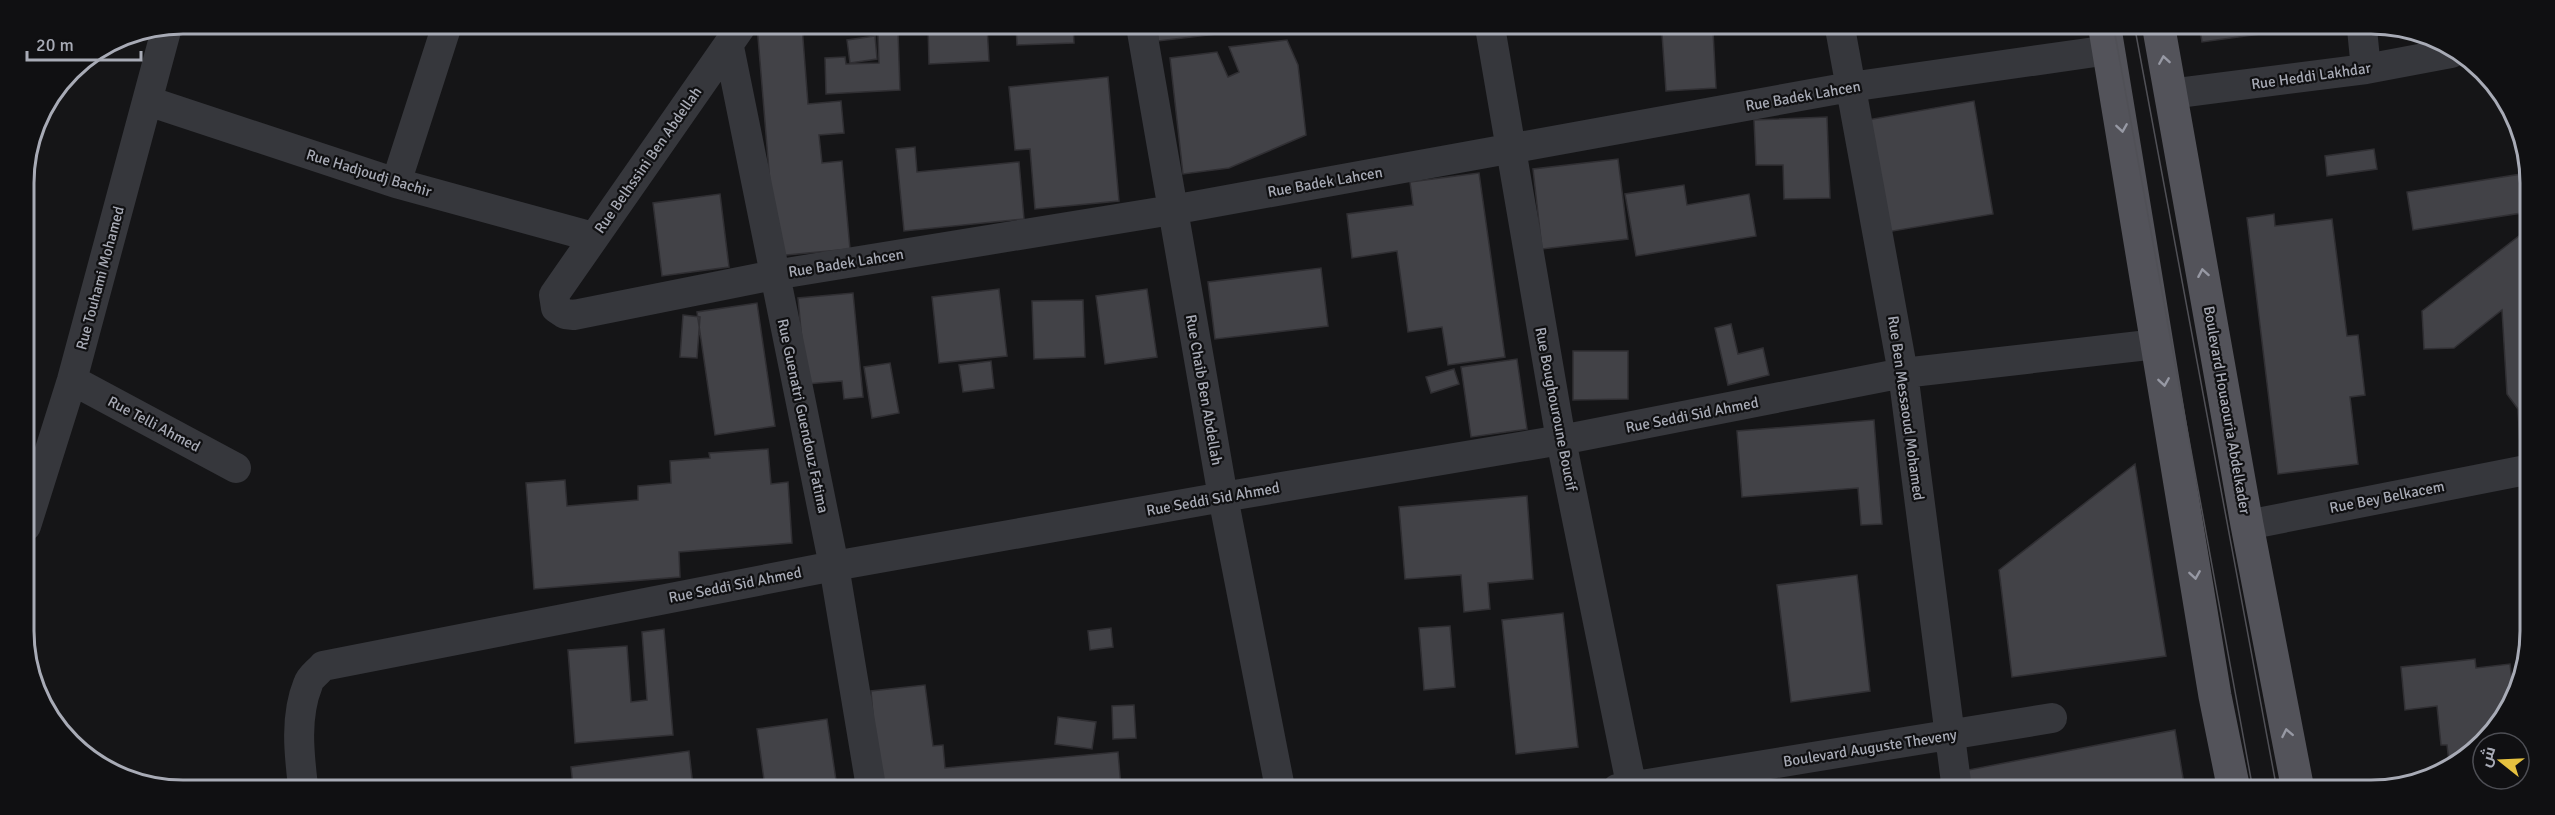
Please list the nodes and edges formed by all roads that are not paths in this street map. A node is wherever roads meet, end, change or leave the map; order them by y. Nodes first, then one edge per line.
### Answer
1 (444, 34) edge
2 (1142, 34) edge
3 (1491, 34) edge
4 (1841, 34) edge
5 (2160, 34) edge
6 (2362, 34) edge
7 (164, 36) edge
8 (735, 36) edge
9 (2107, 39) edge
10 (2446, 54) edge
11 (2366, 69) junction
12 (1850, 87) junction
13 (2170, 94) junction
14 (148, 101) junction
15 (1509, 148) junction
16 (396, 183) junction
17 (1172, 210) junction
18 (593, 237) junction
19 (774, 275) junction
20 (554, 295) joint
21 (2157, 344) junction
22 (1903, 373) junction
23 (72, 380) junction
24 (1561, 441) junction
25 (237, 468) dead end
26 (2520, 471) edge
27 (1223, 497) junction
28 (34, 500) edge
29 (2247, 525) junction
30 (834, 566) junction
31 (2052, 718) dead end
32 (1950, 735) junction
33 (302, 780) edge
34 (870, 780) edge
35 (1278, 780) edge
36 (1625, 780) edge
37 (1675, 780) edge
38 (1956, 780) edge
39 (2232, 780) edge
40 (2296, 780) edge

1 - 16 street
2 - 17 street, Rue Chaib Ben Abdellah
3 - 15 street, Rue Boughouroune Boucif
4 - 12 street, Rue Ben Messaoud Mohamed
13 -> 5 main road, Boulevard Houaouria Abdelkader
6 - 11 street
7 - 14 street, Rue Touhami Mohamed
8 - 18 street, Rue Belhssini Ben Abdellah
8 - 19 street, Rue Guenatri Guendouz Fatima
9 - 12 street, Rue Badek Lahcen
9 -> 21 main road
10 - 11 street, Rue Heddi Lakhdar
11 - 13 street, Rue Heddi Lakhdar
12 - 15 street, Rue Badek Lahcen
12 - 22 street, Rue Ben Messaoud Mohamed
29 -> 13 main road, Boulevard Houaouria Abdelkader
14 - 16 street, Rue Hadjoudj Bachir
14 - 23 street, Rue Touhami Mohamed
15 - 17 street, Rue Badek Lahcen
15 - 24 street, Rue Boughouroune Boucif
16 - 18 street, Rue Hadjoudj Bachir
17 - 19 street, Rue Badek Lahcen
17 - 27 street, Rue Chaib Ben Abdellah
18 - 20 street, Rue Belhssini Ben Abdellah
19 - 20 street, Rue Badek Lahcen
19 - 30 street, Rue Guenatri Guendouz Fatima
21 - 22 street, Rue Seddi Sid Ahmed
21 -> 39 main road
22 - 24 street, Rue Seddi Sid Ahmed
22 - 32 street, Rue Ben Messaoud Mohamed
23 - 25 street, Rue Telli Ahmed
23 - 28 street, Rue Touhami Mohamed
24 - 27 street, Rue Seddi Sid Ahmed
24 - 36 street, Rue Boughouroune Boucif
26 - 29 street, Rue Bey Belkacem
27 - 30 street, Rue Seddi Sid Ahmed
27 - 35 street, Rue Chaib Ben Abdellah
40 -> 29 main road, Boulevard Houaouria Abdelkader
30 - 33 street, Rue Seddi Sid Ahmed
30 - 34 street, Rue Guenatri Guendouz Fatima
31 - 32 street, Boulevard Auguste Theveny
32 - 37 street, Boulevard Auguste Theveny
32 - 38 street, Rue Ben Messaoud Mohamed

